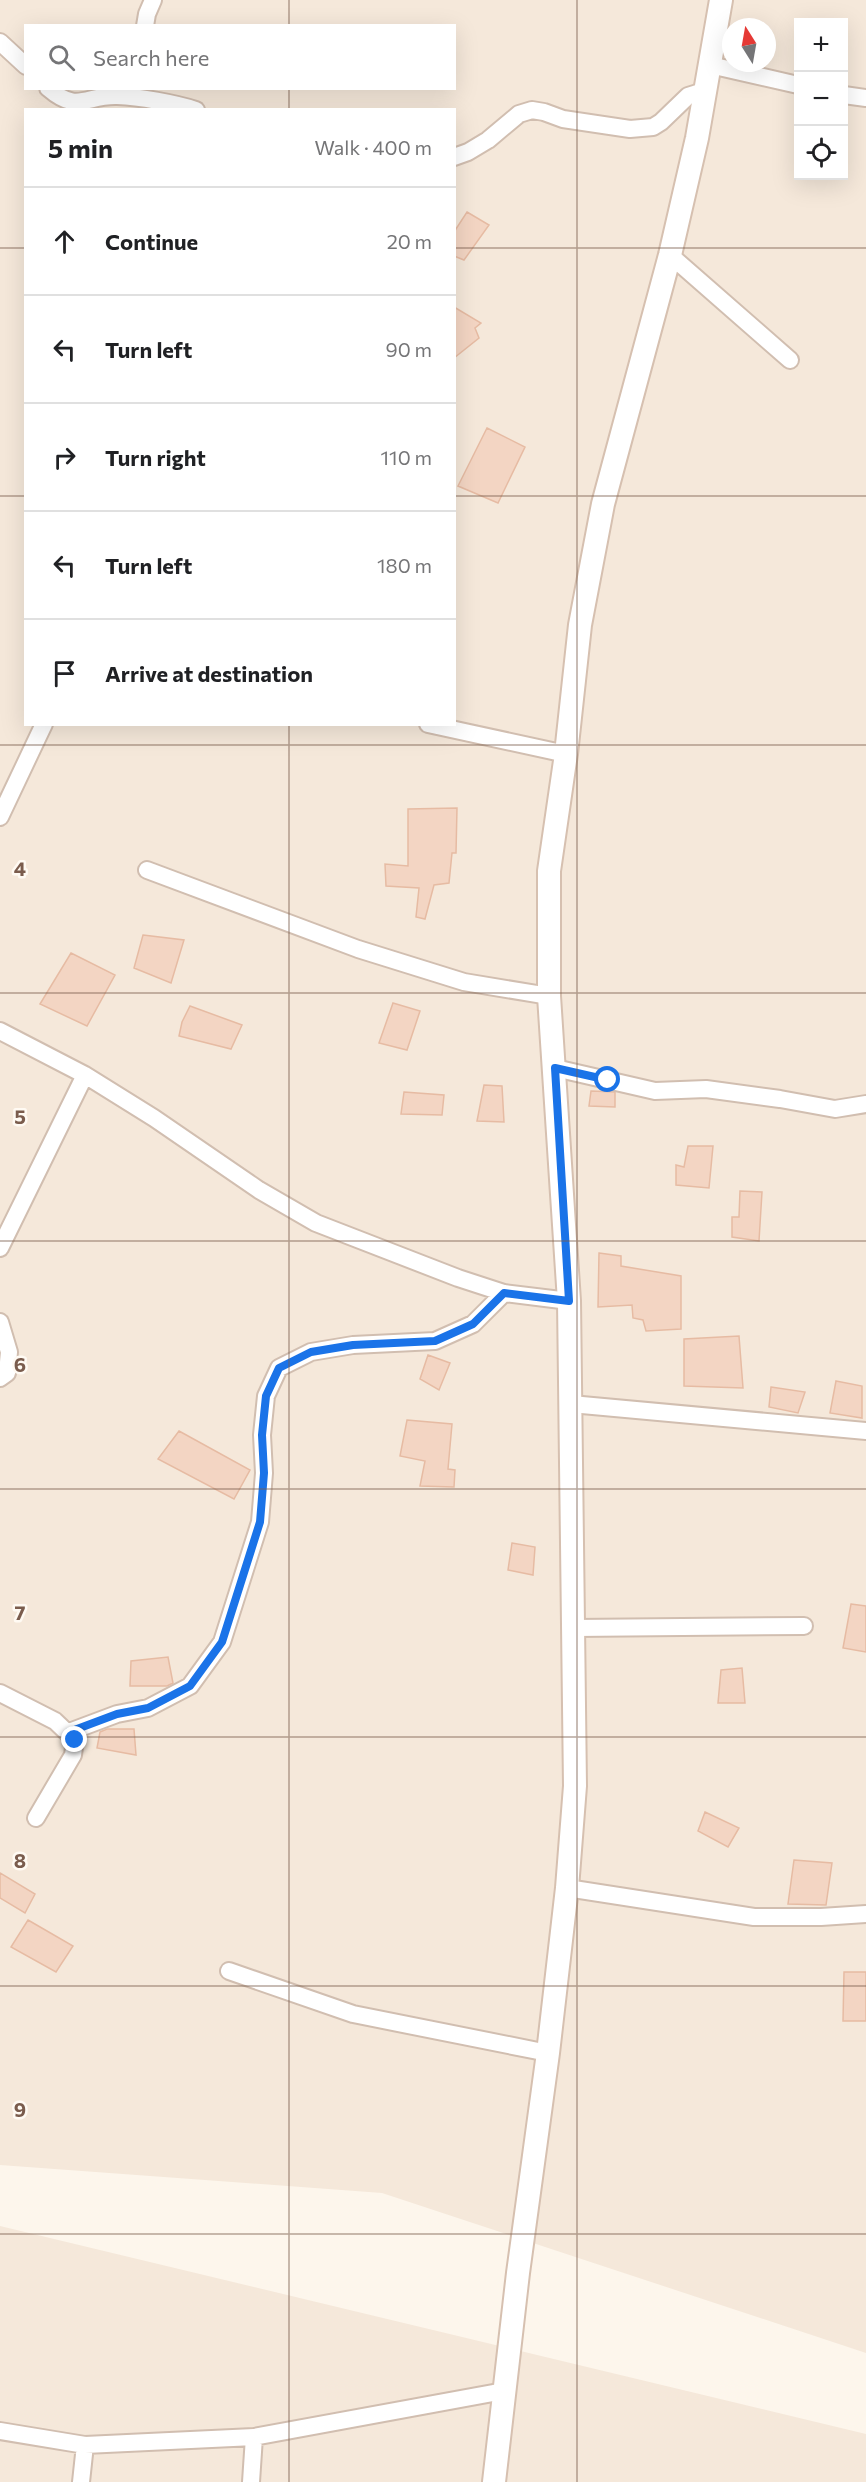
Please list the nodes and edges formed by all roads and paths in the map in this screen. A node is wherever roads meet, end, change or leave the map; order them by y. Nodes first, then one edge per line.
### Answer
1 (153, 0) edge
2 (721, 0) edge
3 (145, 24) edge
4 (0, 42) edge
5 (24, 64) edge
6 (710, 65) junction
7 (794, 84) edge
8 (50, 90) edge
9 (704, 91) junction
10 (136, 94) edge
11 (848, 96) edge
12 (866, 98) edge
13 (188, 108) edge
14 (456, 157) edge
15 (670, 255) junction
16 (790, 360) dead end
17 (43, 726) edge
18 (437, 726) edge
19 (566, 754) junction
20 (5, 793) edge
21 (0, 817) edge
22 (147, 870) dead end
23 (549, 996) junction
24 (0, 1031) edge
25 (555, 1068) junction
26 (85, 1075) junction
27 (866, 1104) edge
28 (0, 1248) edge
29 (504, 1293) junction
30 (569, 1301) junction
31 (0, 1322) edge
32 (0, 1378) edge
33 (571, 1404) junction
34 (866, 1431) edge
35 (804, 1626) dead end
36 (574, 1628) junction
37 (0, 1693) edge
38 (69, 1732) junction
39 (36, 1818) dead end
40 (567, 1888) junction
41 (866, 1914) edge
42 (230, 1971) dead end
43 (549, 2053) junction
44 (504, 2391) junction
45 (0, 2431) edge
46 (254, 2437) junction
47 (85, 2445) junction
48 (81, 2482) edge
49 (251, 2482) edge
50 (494, 2482) edge

1 - 3 street
2 - 6 main road
4 - 5 street
6 - 7 street
6 - 9 main road
8 - 10 street
9 - 14 street
9 - 15 main road
10 - 13 street
11 - 12 street
15 - 16 street
15 - 19 main road
17 - 20 street
18 - 19 street
19 - 23 main road
20 - 21 street
22 - 23 street
23 - 25 main road
24 - 26 street
25 - 27 street
25 - 30 main road
26 - 28 street
26 - 29 street
29 - 30 street
29 - 38 street
30 - 33 main road
31 - 32 street
33 - 34 street
33 - 36 main road
35 - 36 street
36 - 40 main road
37 - 38 street
38 - 39 street
40 - 41 street
40 - 43 main road
42 - 43 street
43 - 44 main road
44 - 46 street
44 - 50 main road
45 - 47 street
46 - 47 street
46 - 49 street
47 - 48 street

